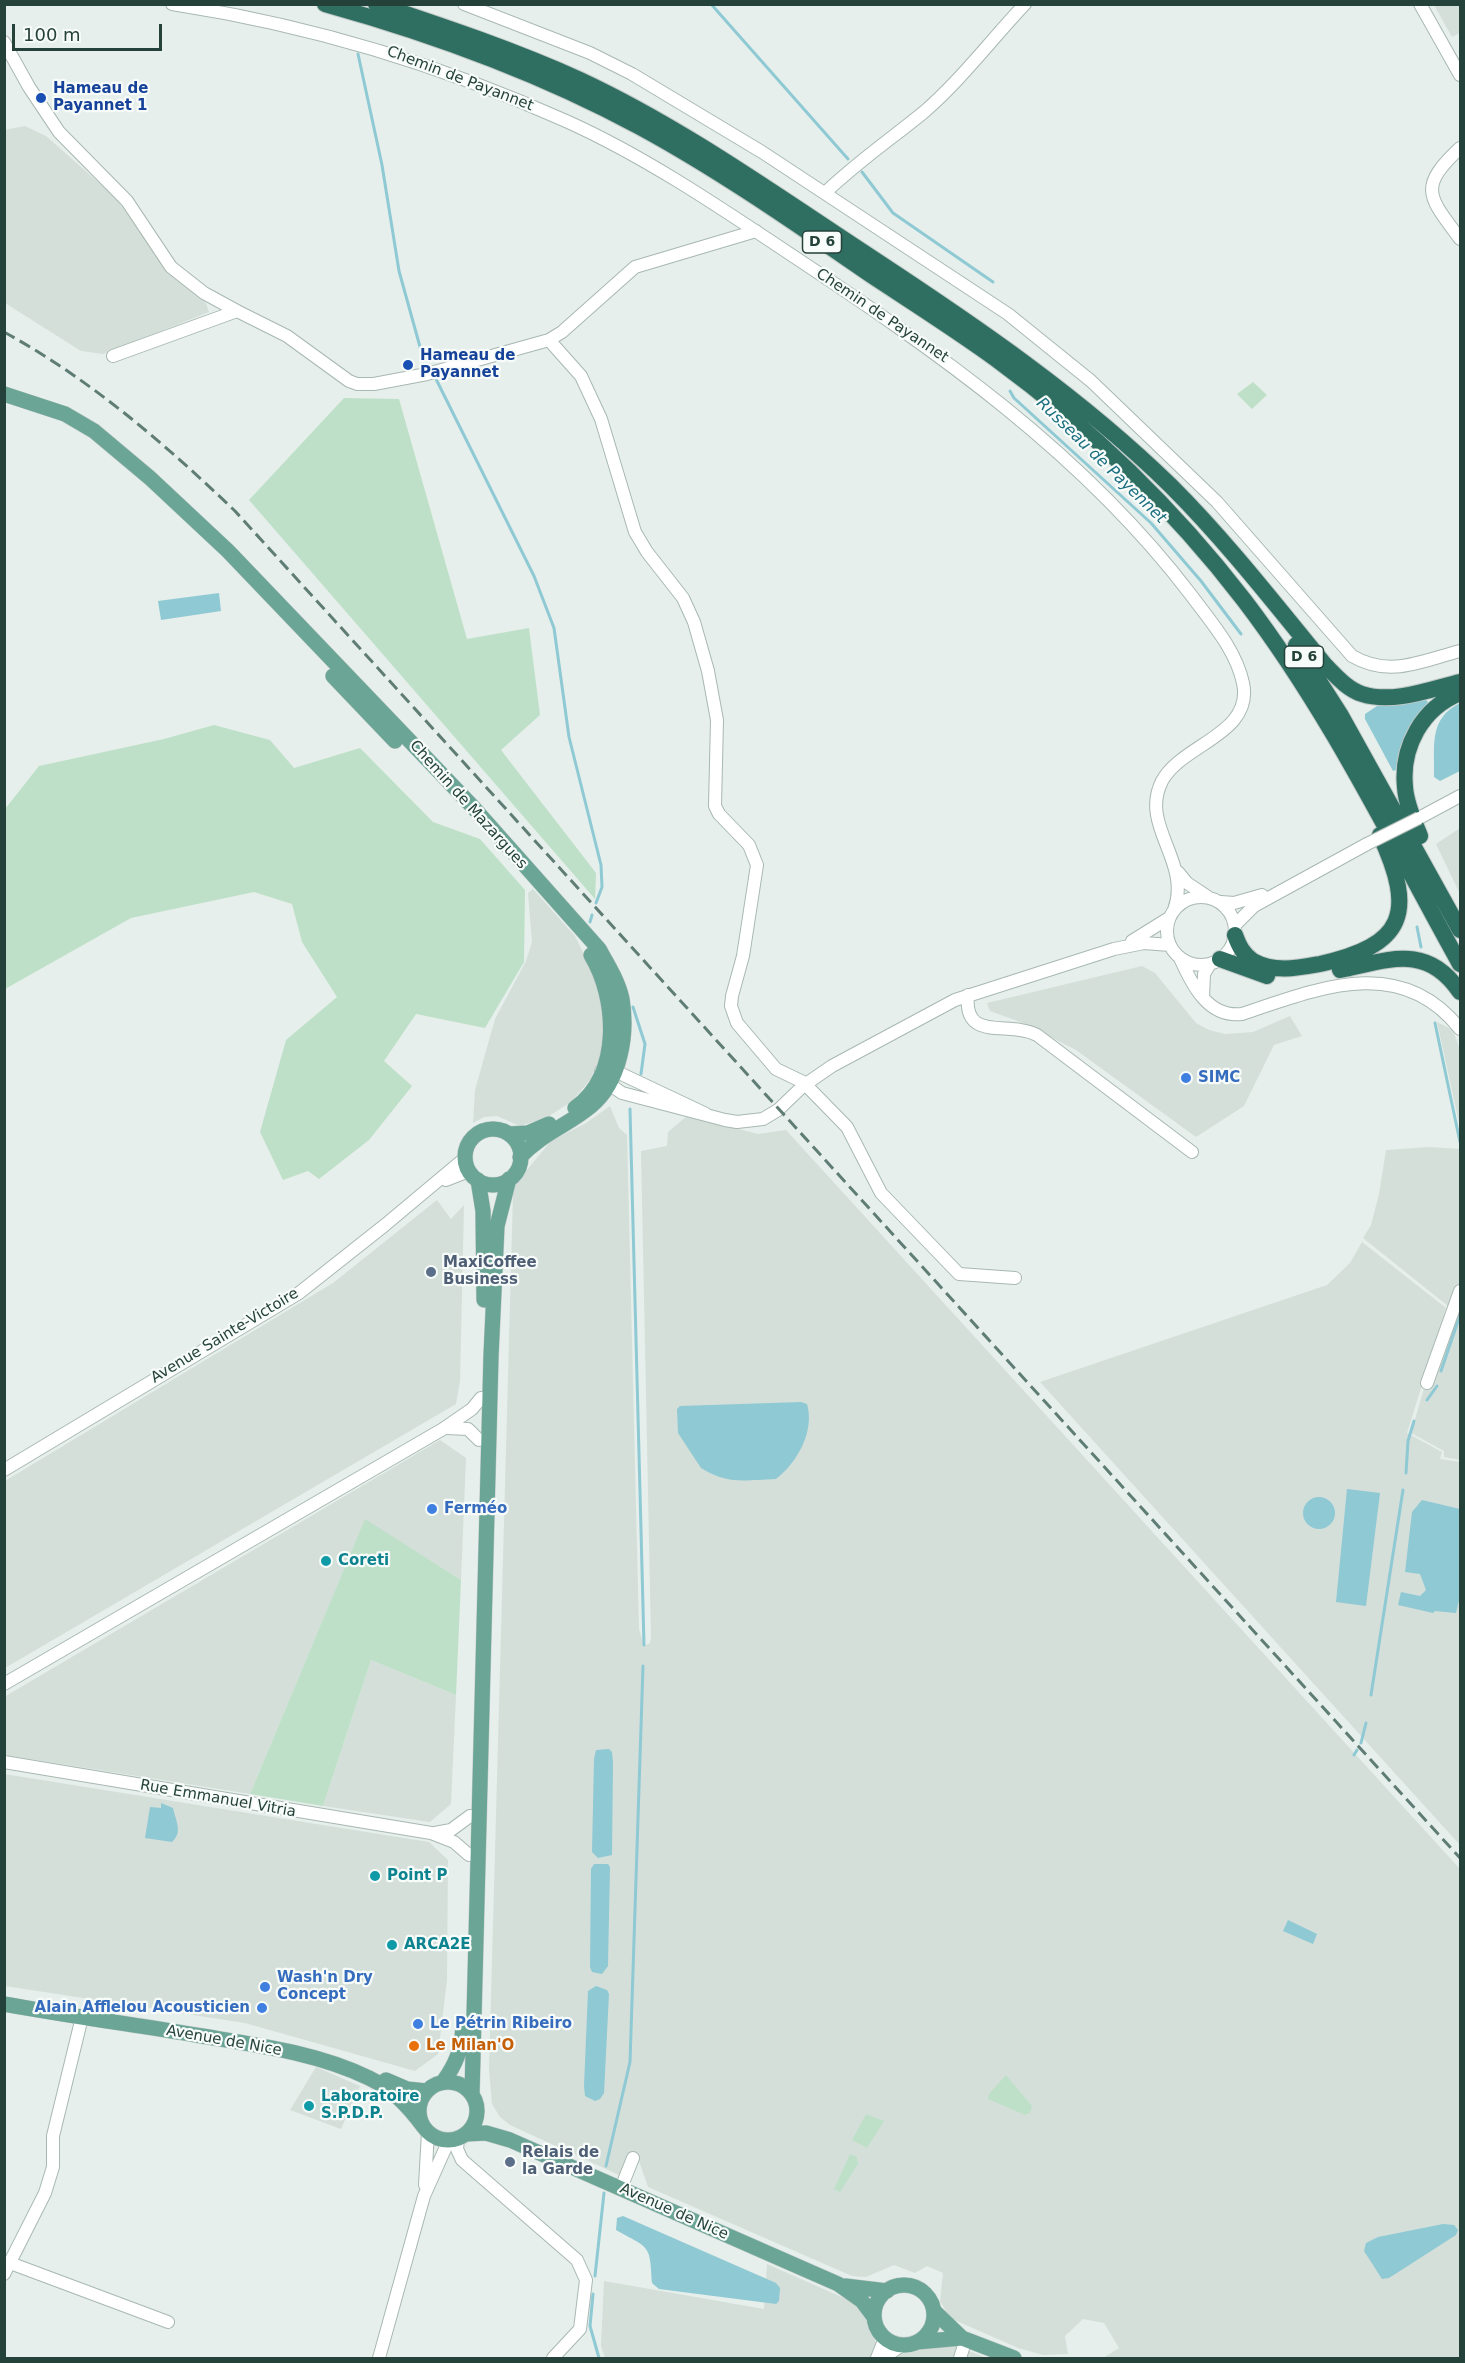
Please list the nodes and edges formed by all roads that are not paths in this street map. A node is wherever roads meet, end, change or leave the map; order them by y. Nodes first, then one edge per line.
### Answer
1 (172, 4) edge
2 (325, 4) edge
3 (376, 4) edge
4 (464, 4) edge
5 (1024, 4) edge
6 (1420, 4) edge
7 (4, 42) edge
8 (1461, 75) edge
9 (1461, 148) edge
10 (825, 193) junction
11 (756, 231) junction
12 (1461, 239) edge
13 (237, 311) junction
14 (549, 340) junction
15 (113, 356) dead end
16 (4, 394) edge
17 (1097, 420) junction
18 (1243, 599) junction
19 (1461, 651) edge
20 (1461, 682) edge
21 (1461, 693) edge
22 (1461, 796) edge
23 (1176, 869) junction
24 (1288, 885) junction
25 (1216, 900) junction
26 (1171, 914) junction
27 (1461, 921) edge
28 (1235, 930) junction
29 (1461, 930) edge
30 (1170, 945) junction
31 (1114, 949) junction
32 (1180, 958) junction
33 (1215, 962) junction
34 (1461, 964) edge
35 (1461, 992) edge
36 (968, 995) junction
37 (1203, 998) junction
38 (1461, 1029) edge
39 (608, 1075) junction
40 (806, 1084) junction
41 (509, 1134) junction
42 (1192, 1152) dead end
43 (520, 1157) junction
44 (471, 1170) junction
45 (509, 1179) junction
46 (1016, 1278) dead end
47 (1461, 1291) edge
48 (1427, 1383) dead end
49 (481, 1398) junction
50 (442, 1429) junction
51 (479, 1440) junction
52 (4, 1470) edge
53 (4, 1684) edge
54 (4, 1762) edge
55 (470, 1816) junction
56 (431, 1833) junction
57 (469, 1855) junction
58 (4, 1998) edge
59 (4, 2004) edge
60 (82, 2017) junction
61 (442, 2082) junction
62 (426, 2091) junction
63 (472, 2094) junction
64 (478, 2110) junction
65 (425, 2129) junction
66 (458, 2138) junction
67 (510, 2140) junction
68 (633, 2158) dead end
69 (621, 2188) junction
70 (424, 2196) junction
71 (7, 2268) edge
72 (838, 2284) junction
73 (886, 2291) junction
74 (934, 2311) junction
75 (874, 2317) junction
76 (168, 2322) dead end
77 (885, 2338) junction
78 (964, 2338) junction
79 (910, 2344) junction
80 (379, 2358) edge
81 (554, 2358) edge
82 (877, 2358) edge
83 (883, 2358) edge
84 (960, 2358) edge
85 (1014, 2358) edge

1 - 11 street, Chemin de Payannet
2 - 18 highway, D 6
3 - 17 highway, D 6
4 - 10 street
5 - 10 street
6 - 8 street
7 - 13 street
9 - 12 street
10 - 19 street
11 - 14 street
11 - 23 street, Chemin de Payannet
13 - 14 street
13 - 15 street
14 - 40 street
16 - 39 main road, Chemin de Mazargues
17 - 20 highway
17 - 29 highway, D 6
18 - 28 highway
18 - 34 highway, D 6
21 - 27 highway
22 - 24 street, bridge
23 - 25 street, Chemin de Payannet
23 - 26 street, Chemin de Payannet
24 - 25 street
24 - 28 street
25 - 26 street
25 - 28 street
26 - 30 street
26 - 31 street
28 - 33 street
30 - 31 street
30 - 32 street
31 - 36 street
32 - 33 street
32 - 37 street
33 - 35 highway
33 - 37 street
36 - 40 street
36 - 42 street
37 - 38 street
39 - 40 street
39 - 41 main road
39 - 43 main road
40 - 46 street
41 - 43 main road
41 - 44 main road
43 - 45 main road
44 - 45 main road
44 - 49 main road
44 - 52 street, Avenue Sainte-Victoire
45 - 63 main road
47 - 48 street
49 - 50 street
49 - 51 main road
50 - 51 street
50 - 53 street
51 - 55 main road
54 - 56 street, Rue Emmanuel Vitria
55 - 56 street
55 - 57 main road
56 - 57 street
57 - 61 main road
58 - 62 main road, Avenue de Nice
59 - 60 main road, Avenue de Nice
60 - 65 main road, Avenue de Nice
60 - 71 street
61 - 62 main road
61 - 63 main road
62 - 65 main road
63 - 64 main road
64 - 66 main road
64 - 67 main road, Avenue de Nice
65 - 66 main road
65 - 70 street
66 - 67 main road, Avenue de Nice
66 - 70 street
66 - 81 street
67 - 69 main road, Avenue de Nice
68 - 69 street
69 - 72 main road, Avenue de Nice
70 - 80 street
71 - 76 street
72 - 73 main road, Avenue de Nice
72 - 75 main road, Avenue de Nice
73 - 74 main road
73 - 75 main road
74 - 78 main road
74 - 79 main road
75 - 77 main road
77 - 79 main road
77 - 82 street
78 - 79 main road
78 - 84 street
78 - 85 main road
79 - 83 street

